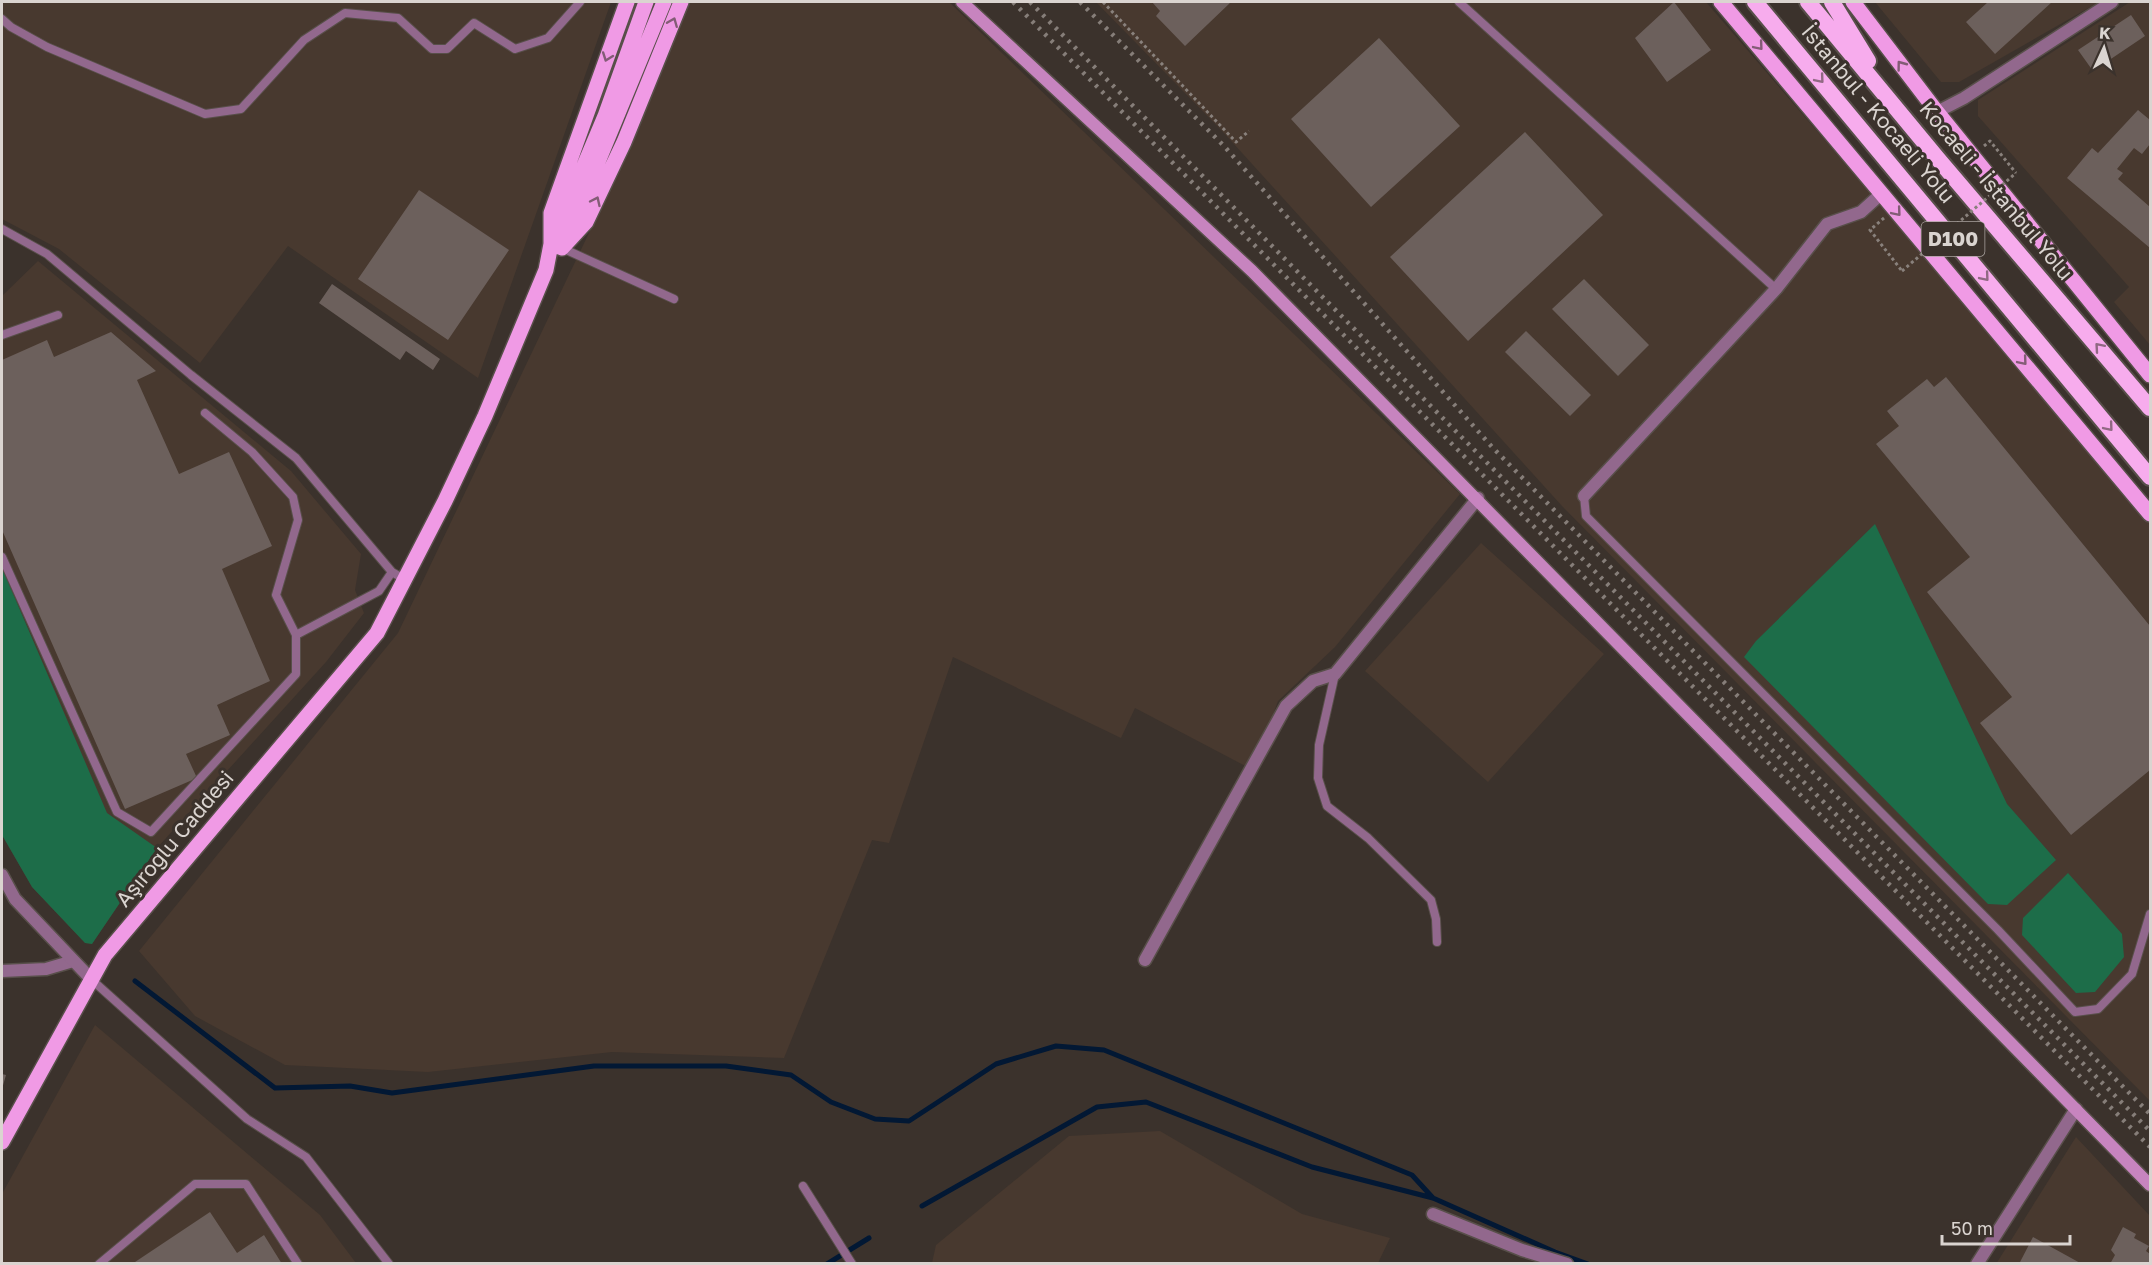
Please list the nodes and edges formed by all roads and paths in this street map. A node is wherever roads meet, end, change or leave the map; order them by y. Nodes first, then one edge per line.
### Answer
1 (580, 2) edge
2 (627, 2) edge
3 (646, 2) edge
4 (664, 2) edge
5 (681, 2) edge
6 (962, 2) edge
7 (1103, 2) edge
8 (1459, 2) edge
9 (1721, 2) edge
10 (1755, 2) edge
11 (1808, 2) edge
12 (1832, 2) edge
13 (1853, 2) edge
14 (2112, 2) edge
15 (2, 19) edge
16 (1895, 106) junction
17 (1937, 112) junction
18 (610, 119) junction
19 (1250, 130) dead end
20 (1990, 141) dead end
21 (1882, 194) junction
22 (2, 229) edge
23 (1870, 230) dead end
24 (557, 246) junction
25 (1776, 289) junction
26 (674, 299) dead end
27 (58, 315) dead end
28 (2, 335) edge
29 (2148, 367) edge
30 (2151, 408) edge
31 (206, 413) dead end
32 (2151, 477) edge
33 (1584, 496) joint
34 (1478, 498) junction
35 (2151, 514) edge
36 (2, 557) edge
37 (398, 576) junction
38 (296, 636) junction
39 (1335, 674) junction
40 (2, 875) edge
41 (2151, 914) edge
42 (1437, 942) dead end
43 (1145, 960) dead end
44 (73, 961) junction
45 (2, 971) edge
46 (92, 980) junction
47 (2076, 1109) junction
48 (2, 1142) edge
49 (2151, 1185) edge
50 (803, 1186) dead end
51 (1433, 1214) dead end
52 (851, 1262) edge
53 (99, 1263) edge
54 (298, 1263) edge
55 (389, 1263) edge
56 (1567, 1263) edge
57 (1977, 1263) edge

1 - 15 lane
2 -> 24 main road
3 - 18 main road
4 - 18 main road
24 -> 5 main road
6 - 34 main road
7 - 19 path
8 - 25 lane
9 -> 21 main road
10 -> 32 highway, İstanbul - Kocaeli Yolu / D100
11 - 16 highway, Kocaeli - İstanbul Yolu / D100
12 - 16 highway
17 -> 13 main road
14 - 17 street
30 -> 16 highway, Kocaeli - İstanbul Yolu / D100
17 - 29 main road
18 - 24 main road
20 - 23 path, bridge
21 - 25 street
21 -> 35 main road
22 - 37 lane
24 - 26 lane
24 - 37 main road, Aşıroğlu Caddesi
25 - 33 street
27 - 28 lane
31 - 38 lane
33 - 41 lane
34 - 39 street
34 - 47 main road
36 - 38 lane
37 - 38 lane
37 - 46 main road, Aşıroğlu Caddesi
39 - 42 lane
39 - 43 street
40 - 44 street
44 - 45 street
44 - 46 street
46 - 48 main road, Aşıroğlu Caddesi
46 - 55 lane
47 - 49 main road
47 - 57 street
50 - 52 lane
51 - 56 street
53 - 54 lane

